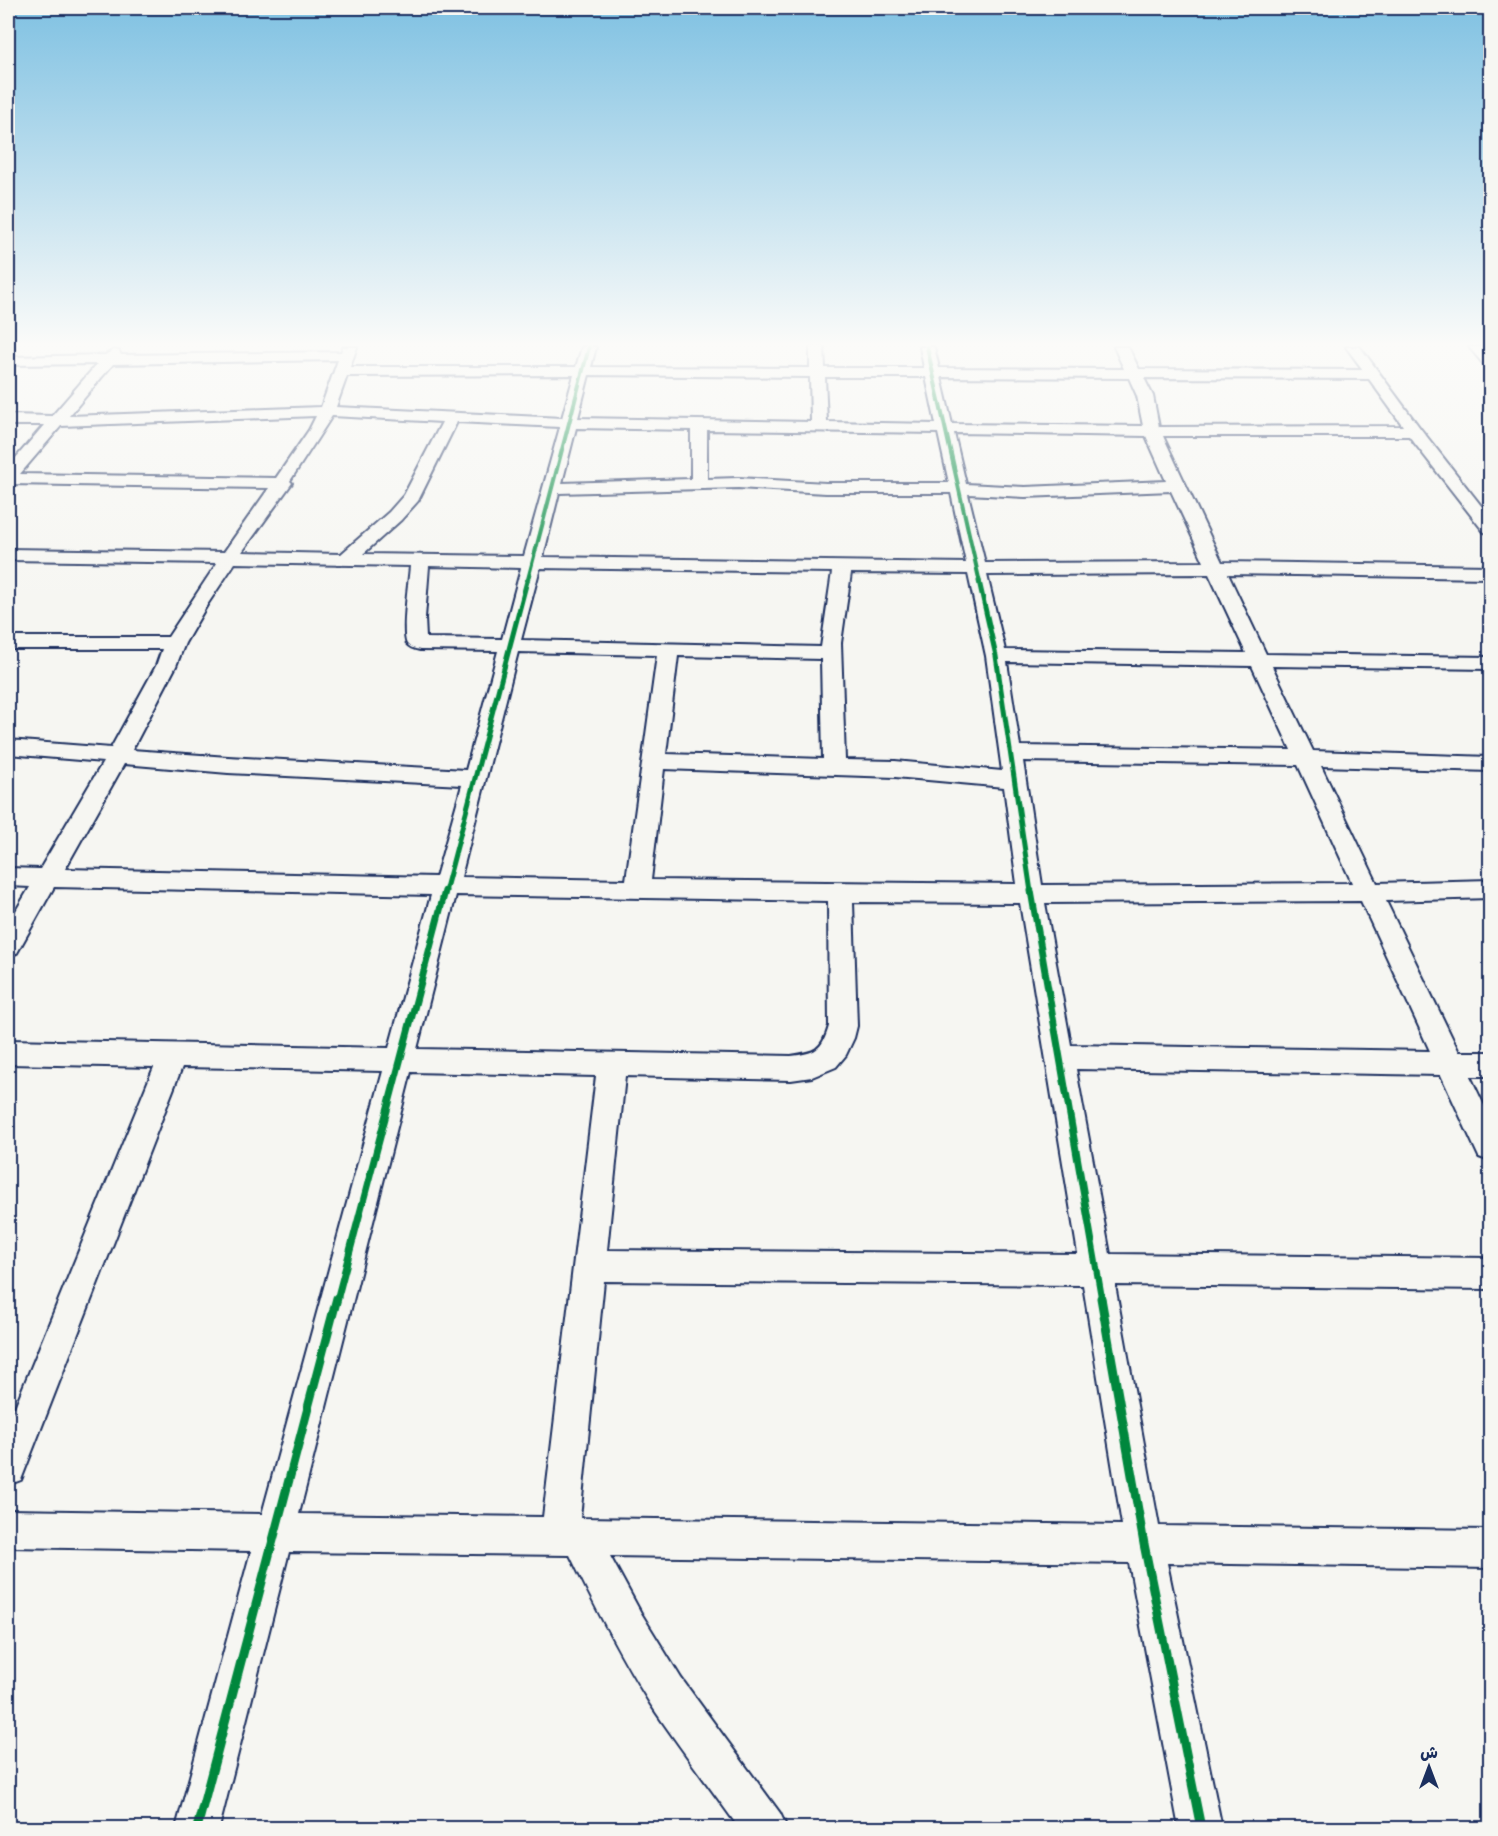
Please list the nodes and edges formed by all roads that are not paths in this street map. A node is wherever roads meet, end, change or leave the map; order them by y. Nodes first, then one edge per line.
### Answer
1 (47, 433) edge
2 (314, 433) edge
3 (444, 433) edge
4 (567, 433) edge
5 (699, 433) edge
6 (946, 433) edge
7 (1153, 433) edge
8 (1248, 433) edge
9 (1285, 433) edge
10 (1415, 433) edge
11 (8, 478) edge
12 (283, 483) junction
13 (699, 484) junction
14 (1177, 486) junction
15 (552, 488) junction
16 (959, 488) junction
17 (1491, 528) edge
18 (8, 554) edge
19 (231, 556) junction
20 (347, 558) junction
21 (420, 560) junction
22 (533, 561) junction
23 (842, 568) junction
24 (1216, 568) junction
25 (978, 569) junction
26 (1491, 572) edge
27 (8, 643) edge
28 (175, 643) junction
29 (510, 646) junction
30 (668, 651) junction
31 (831, 653) junction
32 (996, 656) junction
33 (1259, 660) junction
34 (1491, 663) edge
35 (8, 747) edge
36 (1010, 753) junction
37 (118, 755) junction
38 (1306, 758) junction
39 (654, 761) junction
40 (1491, 764) edge
41 (834, 766) junction
42 (476, 778) junction
43 (1014, 780) junction
44 (8, 877) edge
45 (46, 878) junction
46 (446, 886) junction
47 (637, 889) junction
48 (1491, 889) edge
49 (840, 892) junction
50 (1370, 893) junction
51 (1031, 894) junction
52 (8, 946) edge
53 (8, 1052) edge
54 (173, 1055) junction
55 (1060, 1057) junction
56 (401, 1060) junction
57 (1452, 1063) junction
58 (612, 1064) junction
59 (1491, 1064) edge
60 (1491, 1148) edge
61 (589, 1265) junction
62 (1098, 1269) junction
63 (1491, 1273) edge
64 (8, 1467) edge
65 (8, 1529) edge
66 (275, 1532) junction
67 (570, 1537) junction
68 (1144, 1544) junction
69 (1491, 1549) edge
70 (197, 1828) edge
71 (765, 1828) edge
72 (1201, 1828) edge

1 - 11 street
2 - 12 street
3 - 20 street
4 - 15 street
5 - 13 street
6 - 16 street
7 - 14 street
8 - 9 street
10 - 17 street
11 - 12 street
12 - 19 street
13 - 15 street
13 - 16 street
14 - 16 street
14 - 24 street
15 - 22 street
16 - 25 street
18 - 19 street
19 - 20 street
19 - 28 street
20 - 21 street
21 - 22 street
21 - 29 street
22 - 23 street
22 - 29 street
23 - 25 street
23 - 31 street
24 - 25 street
24 - 26 street
24 - 33 street
25 - 32 street
27 - 28 street
28 - 37 street
29 - 30 street
29 - 42 street
30 - 31 street
30 - 39 street
31 - 41 street
32 - 33 street
32 - 36 street
33 - 34 street
33 - 38 street
35 - 37 street
36 - 38 street
36 - 43 street
37 - 42 street
37 - 45 street
38 - 40 street
38 - 50 street
39 - 41 street
39 - 47 street
41 - 43 street
42 - 46 street
43 - 51 street
44 - 45 street
45 - 46 street
45 - 52 street
46 - 47 street
46 - 56 street
47 - 49 street
48 - 50 street
49 - 51 street
49 - 58 street
50 - 51 street
50 - 57 street
51 - 55 street
53 - 54 street
54 - 56 street
54 - 64 street
55 - 57 street
55 - 62 street
56 - 58 street
56 - 66 street
57 - 59 street
57 - 60 street
58 - 61 street
61 - 62 street
61 - 67 street
62 - 63 street
62 - 68 street
65 - 66 street
66 - 67 street
66 - 70 street
67 - 68 street
67 - 71 street
68 - 69 street
68 - 72 street

